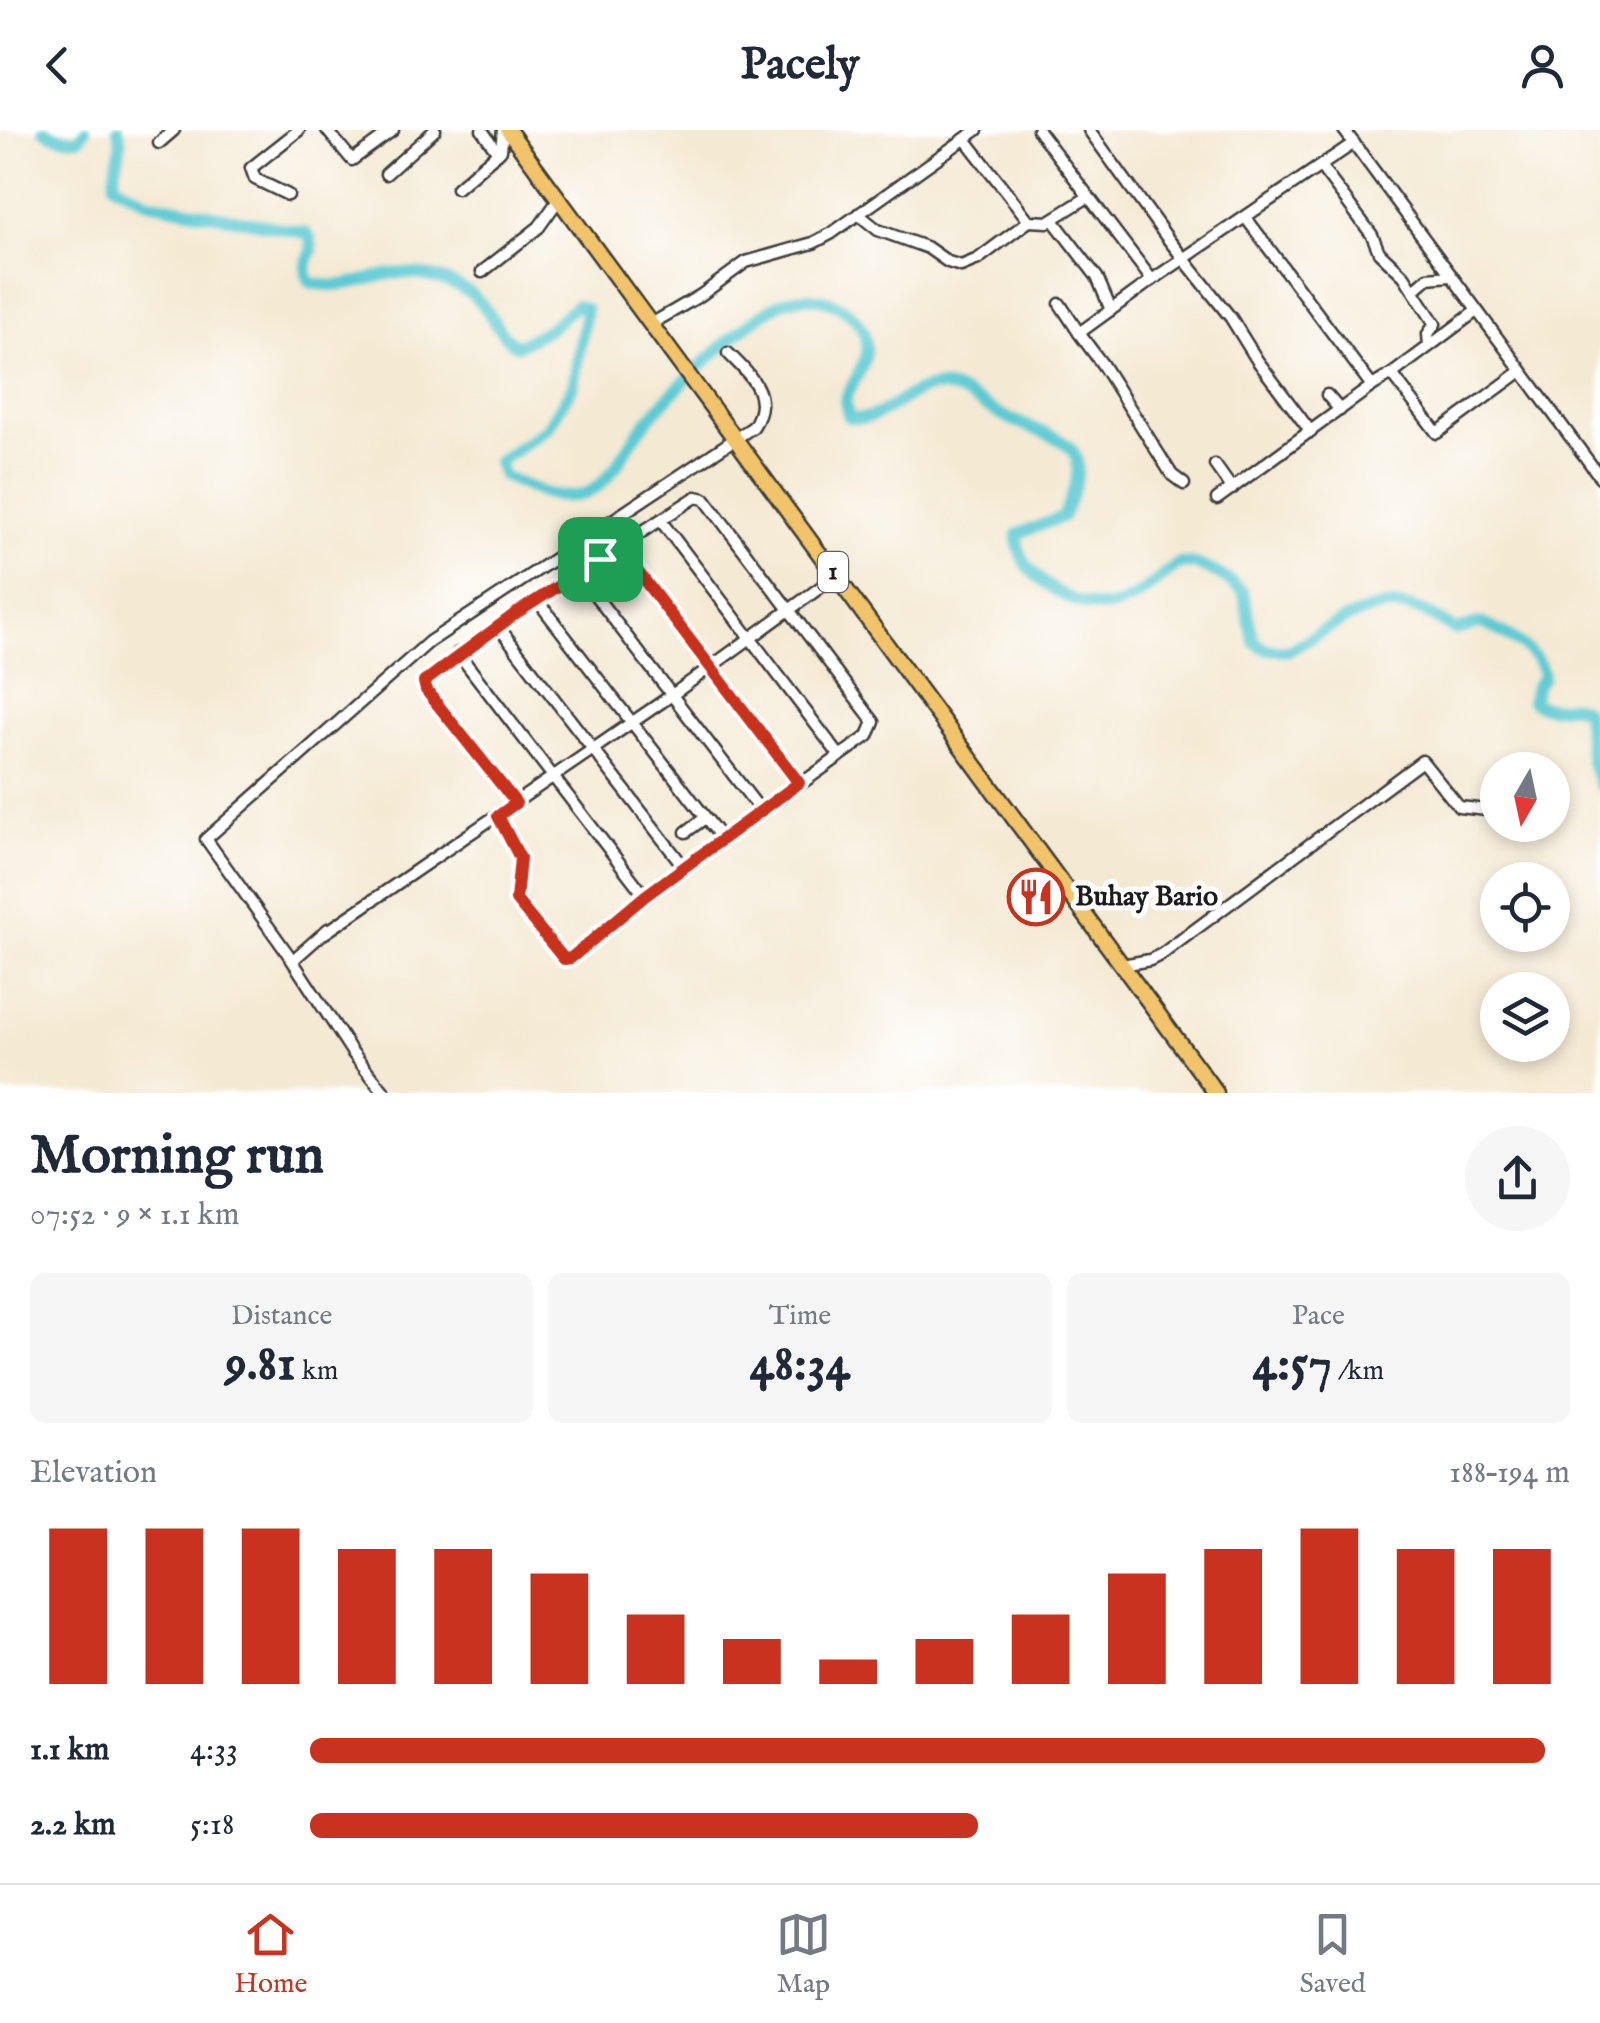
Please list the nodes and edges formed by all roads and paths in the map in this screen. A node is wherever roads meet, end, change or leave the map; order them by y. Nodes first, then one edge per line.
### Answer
1 (174, 130) edge
2 (299, 130) edge
3 (326, 130) edge
4 (393, 130) edge
5 (436, 130) edge
6 (482, 130) edge
7 (506, 130) edge
8 (977, 130) edge
9 (1038, 130) edge
10 (1089, 130) edge
11 (1344, 130) edge
12 (964, 138) junction
13 (158, 143) dead end
14 (1354, 143) junction
15 (498, 153) junction
16 (1321, 167) junction
17 (386, 174) dead end
18 (456, 188) dead end
19 (288, 195) dead end
20 (1088, 196) junction
21 (559, 199) junction
22 (1266, 205) junction
23 (858, 214) junction
24 (1246, 218) junction
25 (1053, 220) junction
26 (1029, 222) junction
27 (1260, 235) junction
28 (1184, 259) junction
29 (482, 272) dead end
30 (1450, 276) junction
31 (1152, 280) junction
32 (1414, 290) junction
33 (1060, 304) dead end
34 (1111, 310) junction
35 (1476, 312) junction
36 (651, 324) junction
37 (1084, 330) junction
38 (1429, 346) junction
39 (728, 352) dead end
40 (1520, 372) junction
41 (1392, 374) junction
42 (1372, 386) junction
43 (1327, 395) dead end
44 (1340, 410) junction
45 (1311, 432) junction
46 (737, 440) junction
47 (1215, 465) dead end
48 (1600, 477) edge
49 (1184, 484) dead end
50 (1232, 488) junction
51 (1218, 499) dead end
52 (660, 521) junction
53 (619, 547) junction
54 (578, 573) junction
55 (836, 576) junction
56 (537, 600) junction
57 (792, 607) junction
58 (498, 626) junction
59 (750, 638) junction
60 (458, 654) junction
61 (709, 666) junction
62 (671, 693) junction
63 (630, 720) junction
64 (592, 747) junction
65 (839, 755) junction
66 (552, 775) junction
67 (799, 783) junction
68 (515, 801) junction
69 (1480, 807) edge
70 (761, 811) junction
71 (498, 816) junction
72 (705, 818) junction
73 (472, 832) junction
74 (686, 832) dead end
75 (723, 840) junction
76 (684, 867) junction
77 (645, 896) junction
78 (293, 960) junction
79 (1122, 965) junction
80 (385, 1093) edge
81 (1216, 1093) edge

1 - 13 street
2 - 19 street
3 - 4 street
5 - 17 street
6 - 15 street
7 - 15 street
7 - 21 highway, 1
8 - 12 street
9 - 20 street
10 - 28 street
11 - 14 street
12 - 23 street
12 - 26 street
14 - 16 street
14 - 30 street
15 - 18 street
16 - 22 street
16 - 32 street
20 - 25 street
20 - 31 street
21 - 29 street
21 - 36 highway, 1
22 - 24 street
22 - 27 street
23 - 26 street
23 - 36 street
24 - 27 street
24 - 28 street
25 - 26 street
25 - 34 street
27 - 42 street
28 - 31 street
28 - 45 street
30 - 32 street
30 - 35 street
31 - 34 street
32 - 38 street
33 - 37 street
34 - 37 street
35 - 38 street
35 - 40 street
36 - 46 highway, 1
37 - 49 street
38 - 41 street
39 - 46 street
40 - 41 street
40 - 48 street
41 - 42 street
42 - 44 street
43 - 44 street
44 - 45 street
45 - 50 street
46 - 55 highway, 1
46 - 78 street
47 - 50 street
50 - 51 street
52 - 53 street
52 - 57 street
52 - 59 street
53 - 54 street
53 - 61 street
54 - 56 street
54 - 62 street
55 - 57 street
55 - 79 highway, 1
56 - 58 street
56 - 63 street
57 - 59 street
57 - 65 street
58 - 60 street
58 - 64 street
59 - 61 street
59 - 65 street
60 - 66 street
60 - 68 street
61 - 62 street
61 - 67 street
62 - 63 street
62 - 70 street
63 - 64 street
63 - 72 street
64 - 66 street
64 - 76 street
65 - 67 street
66 - 68 street
66 - 77 street
67 - 70 street
68 - 71 street
68 - 73 street
69 - 79 street
70 - 75 street
71 - 73 street
71 - 77 street
72 - 74 street
72 - 75 street
73 - 78 street
75 - 76 street
76 - 77 street
78 - 80 street
79 - 81 highway, 1

